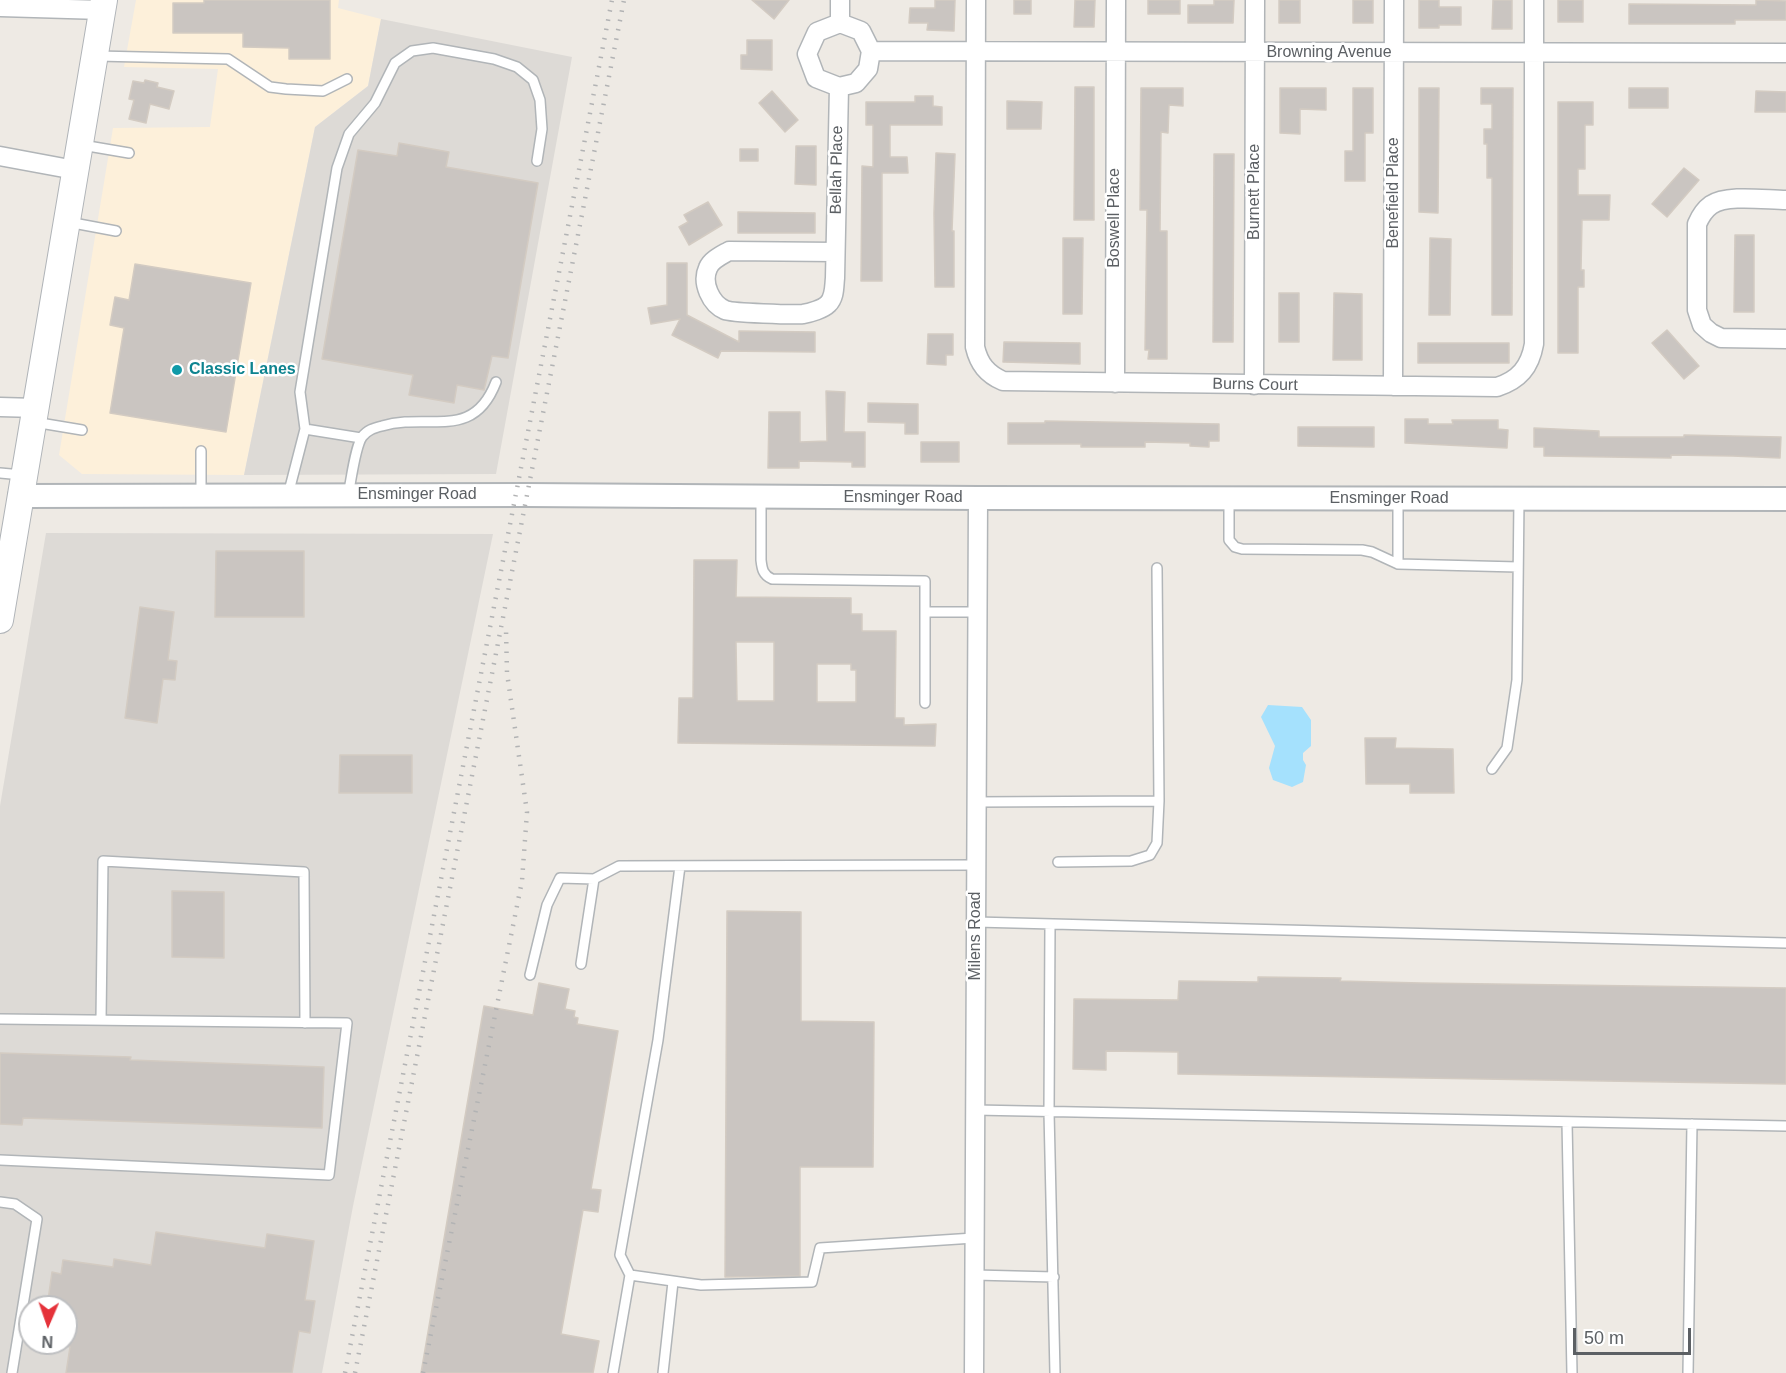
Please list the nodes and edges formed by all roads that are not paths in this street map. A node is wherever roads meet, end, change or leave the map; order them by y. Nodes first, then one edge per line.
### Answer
1 (840, 0) edge
2 (976, 0) edge
3 (1116, 0) edge
4 (1255, 0) edge
5 (1394, 0) edge
6 (1534, 0) edge
7 (103, 5) edge
8 (0, 7) edge
9 (840, 23) junction
10 (871, 51) junction
11 (976, 52) junction
12 (1116, 52) junction
13 (1255, 52) junction
14 (1394, 53) junction
15 (1534, 53) junction
16 (1786, 53) edge
17 (95, 56) junction
18 (347, 79) dead end
19 (839, 87) junction
20 (80, 144) junction
21 (129, 153) dead end
22 (0, 156) edge
23 (537, 161) dead end
24 (75, 170) junction
25 (1786, 200) edge
26 (67, 222) junction
27 (116, 231) dead end
28 (835, 252) junction
29 (1786, 339) edge
30 (496, 382) dead end
31 (1115, 383) junction
32 (1254, 385) junction
33 (1394, 386) junction
34 (0, 407) edge
35 (34, 415) junction
36 (305, 429) junction
37 (82, 430) dead end
38 (361, 438) junction
39 (201, 451) dead end
40 (15, 482) edge
41 (201, 495) junction
42 (288, 495) junction
43 (348, 495) junction
44 (761, 497) junction
45 (978, 498) junction
46 (1229, 499) junction
47 (1398, 499) junction
48 (1519, 499) junction
49 (1786, 500) edge
50 (6, 548) edge
51 (1398, 564) junction
52 (1518, 567) junction
53 (1157, 568) dead end
54 (925, 612) junction
55 (978, 612) junction
56 (0, 620) edge
57 (925, 703) dead end
58 (1492, 769) dead end
59 (1159, 801) junction
60 (976, 802) junction
61 (1058, 862) dead end
62 (976, 865) junction
63 (680, 866) junction
64 (594, 879) junction
65 (976, 922) junction
66 (1050, 924) junction
67 (1786, 943) edge
68 (581, 964) dead end
69 (530, 975) dead end
70 (0, 1018) edge
71 (101, 1020) junction
72 (305, 1023) junction
73 (975, 1110) junction
74 (1049, 1112) junction
75 (1567, 1122) junction
76 (1692, 1124) junction
77 (1786, 1126) edge
78 (0, 1160) edge
79 (0, 1202) edge
80 (974, 1238) junction
81 (630, 1275) junction
82 (975, 1275) junction
83 (1054, 1277) junction
84 (673, 1282) junction
85 (12, 1373) edge
86 (613, 1373) edge
87 (663, 1373) edge
88 (974, 1373) edge
89 (1055, 1373) edge
90 (1572, 1373) edge
91 (1688, 1373) edge

1 - 9 street
2 - 11 street, Burns Court
3 - 12 street, Boswell Place
4 - 13 street, Burnett Place
5 - 14 street, Benefield Place
6 - 15 street, Burns Court
7 - 8 street
7 - 17 main road
9 - 10 street
9 - 19 street
10 - 11 street, Browning Avenue
10 - 19 street
11 - 12 street, Browning Avenue
11 - 31 street, Burns Court
12 - 13 street, Browning Avenue
12 - 31 street, Boswell Place
13 - 14 street, Browning Avenue
13 - 32 street, Burnett Place
14 - 15 street, Browning Avenue
14 - 33 street, Benefield Place
15 - 16 street, Browning Avenue
15 - 33 street, Burns Court
17 - 18 lane
17 - 20 main road
19 - 28 street, Bellah Place
20 - 21 lane
20 - 24 main road
22 - 24 street
23 - 36 lane
24 - 26 main road
25 - 29 street
26 - 27 lane
26 - 35 main road
28 - 28 street, Bellah Place
30 - 38 lane
31 - 32 street, Burns Court
32 - 33 street, Burns Court
34 - 35 street
35 - 37 lane
35 - 40 main road
36 - 38 lane
36 - 42 lane
38 - 43 lane
39 - 41 lane
40 - 41 street, Ensminger Road
40 - 50 main road
41 - 42 street, Ensminger Road
42 - 43 street, Ensminger Road
43 - 44 street, Ensminger Road
44 - 45 street, Ensminger Road
44 - 54 lane
45 - 46 street, Ensminger Road
45 - 55 street, Milens Road
46 - 47 street, Ensminger Road
46 - 51 lane
47 - 48 street, Ensminger Road
47 - 51 lane
48 - 49 street, Ensminger Road
48 - 52 lane
50 - 56 main road
51 - 52 lane
52 - 58 lane
53 - 59 lane
54 - 55 lane
54 - 57 lane
55 - 60 street, Milens Road
59 - 60 lane
59 - 61 lane
60 - 62 street, Milens Road
62 - 63 lane
62 - 65 street, Milens Road
63 - 64 lane
63 - 81 lane
64 - 68 lane
64 - 69 lane
65 - 66 lane
65 - 73 street, Milens Road
66 - 67 lane
66 - 74 lane
70 - 71 lane
71 - 72 lane
71 - 72 lane
72 - 78 lane
73 - 74 lane
73 - 80 street, Milens Road
74 - 75 lane
74 - 83 lane
75 - 76 lane
75 - 90 lane
76 - 77 lane
76 - 91 lane
79 - 85 lane
80 - 82 street, Milens Road
80 - 84 lane
81 - 84 lane
81 - 86 lane
82 - 83 lane
82 - 88 street, Milens Road
83 - 89 lane
84 - 87 lane

